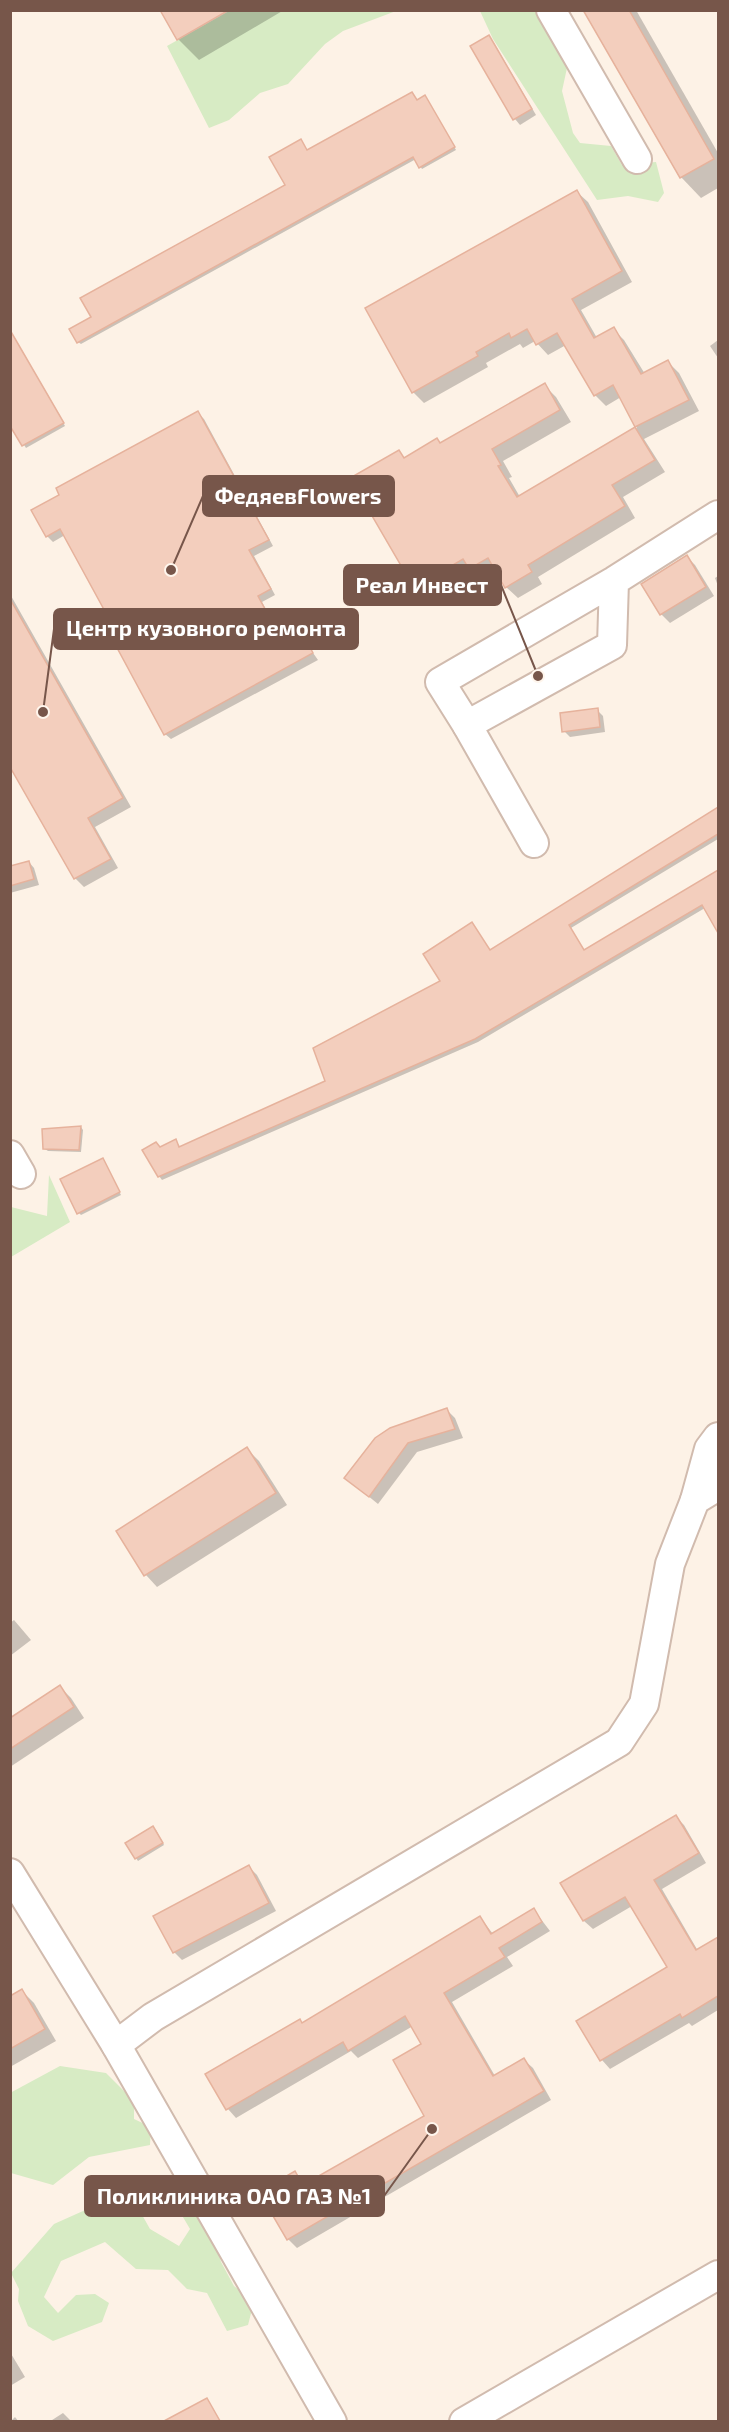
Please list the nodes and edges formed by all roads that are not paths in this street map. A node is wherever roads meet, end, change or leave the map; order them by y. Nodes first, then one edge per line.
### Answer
1 (551, 10) edge
2 (637, 159) dead end
3 (718, 515) edge
4 (614, 581) junction
5 (466, 725) junction
6 (534, 843) dead end
7 (718, 1437) edge
8 (707, 1493) edge
9 (10, 1873) edge
10 (116, 2044) junction
11 (718, 2275) edge
12 (332, 2421) edge
13 (465, 2421) edge

1 - 2 street
3 - 4 street
4 - 5 street
4 - 5 street
5 - 6 street
7 - 8 street
8 - 10 street
9 - 10 street
10 - 12 street
11 - 13 street

